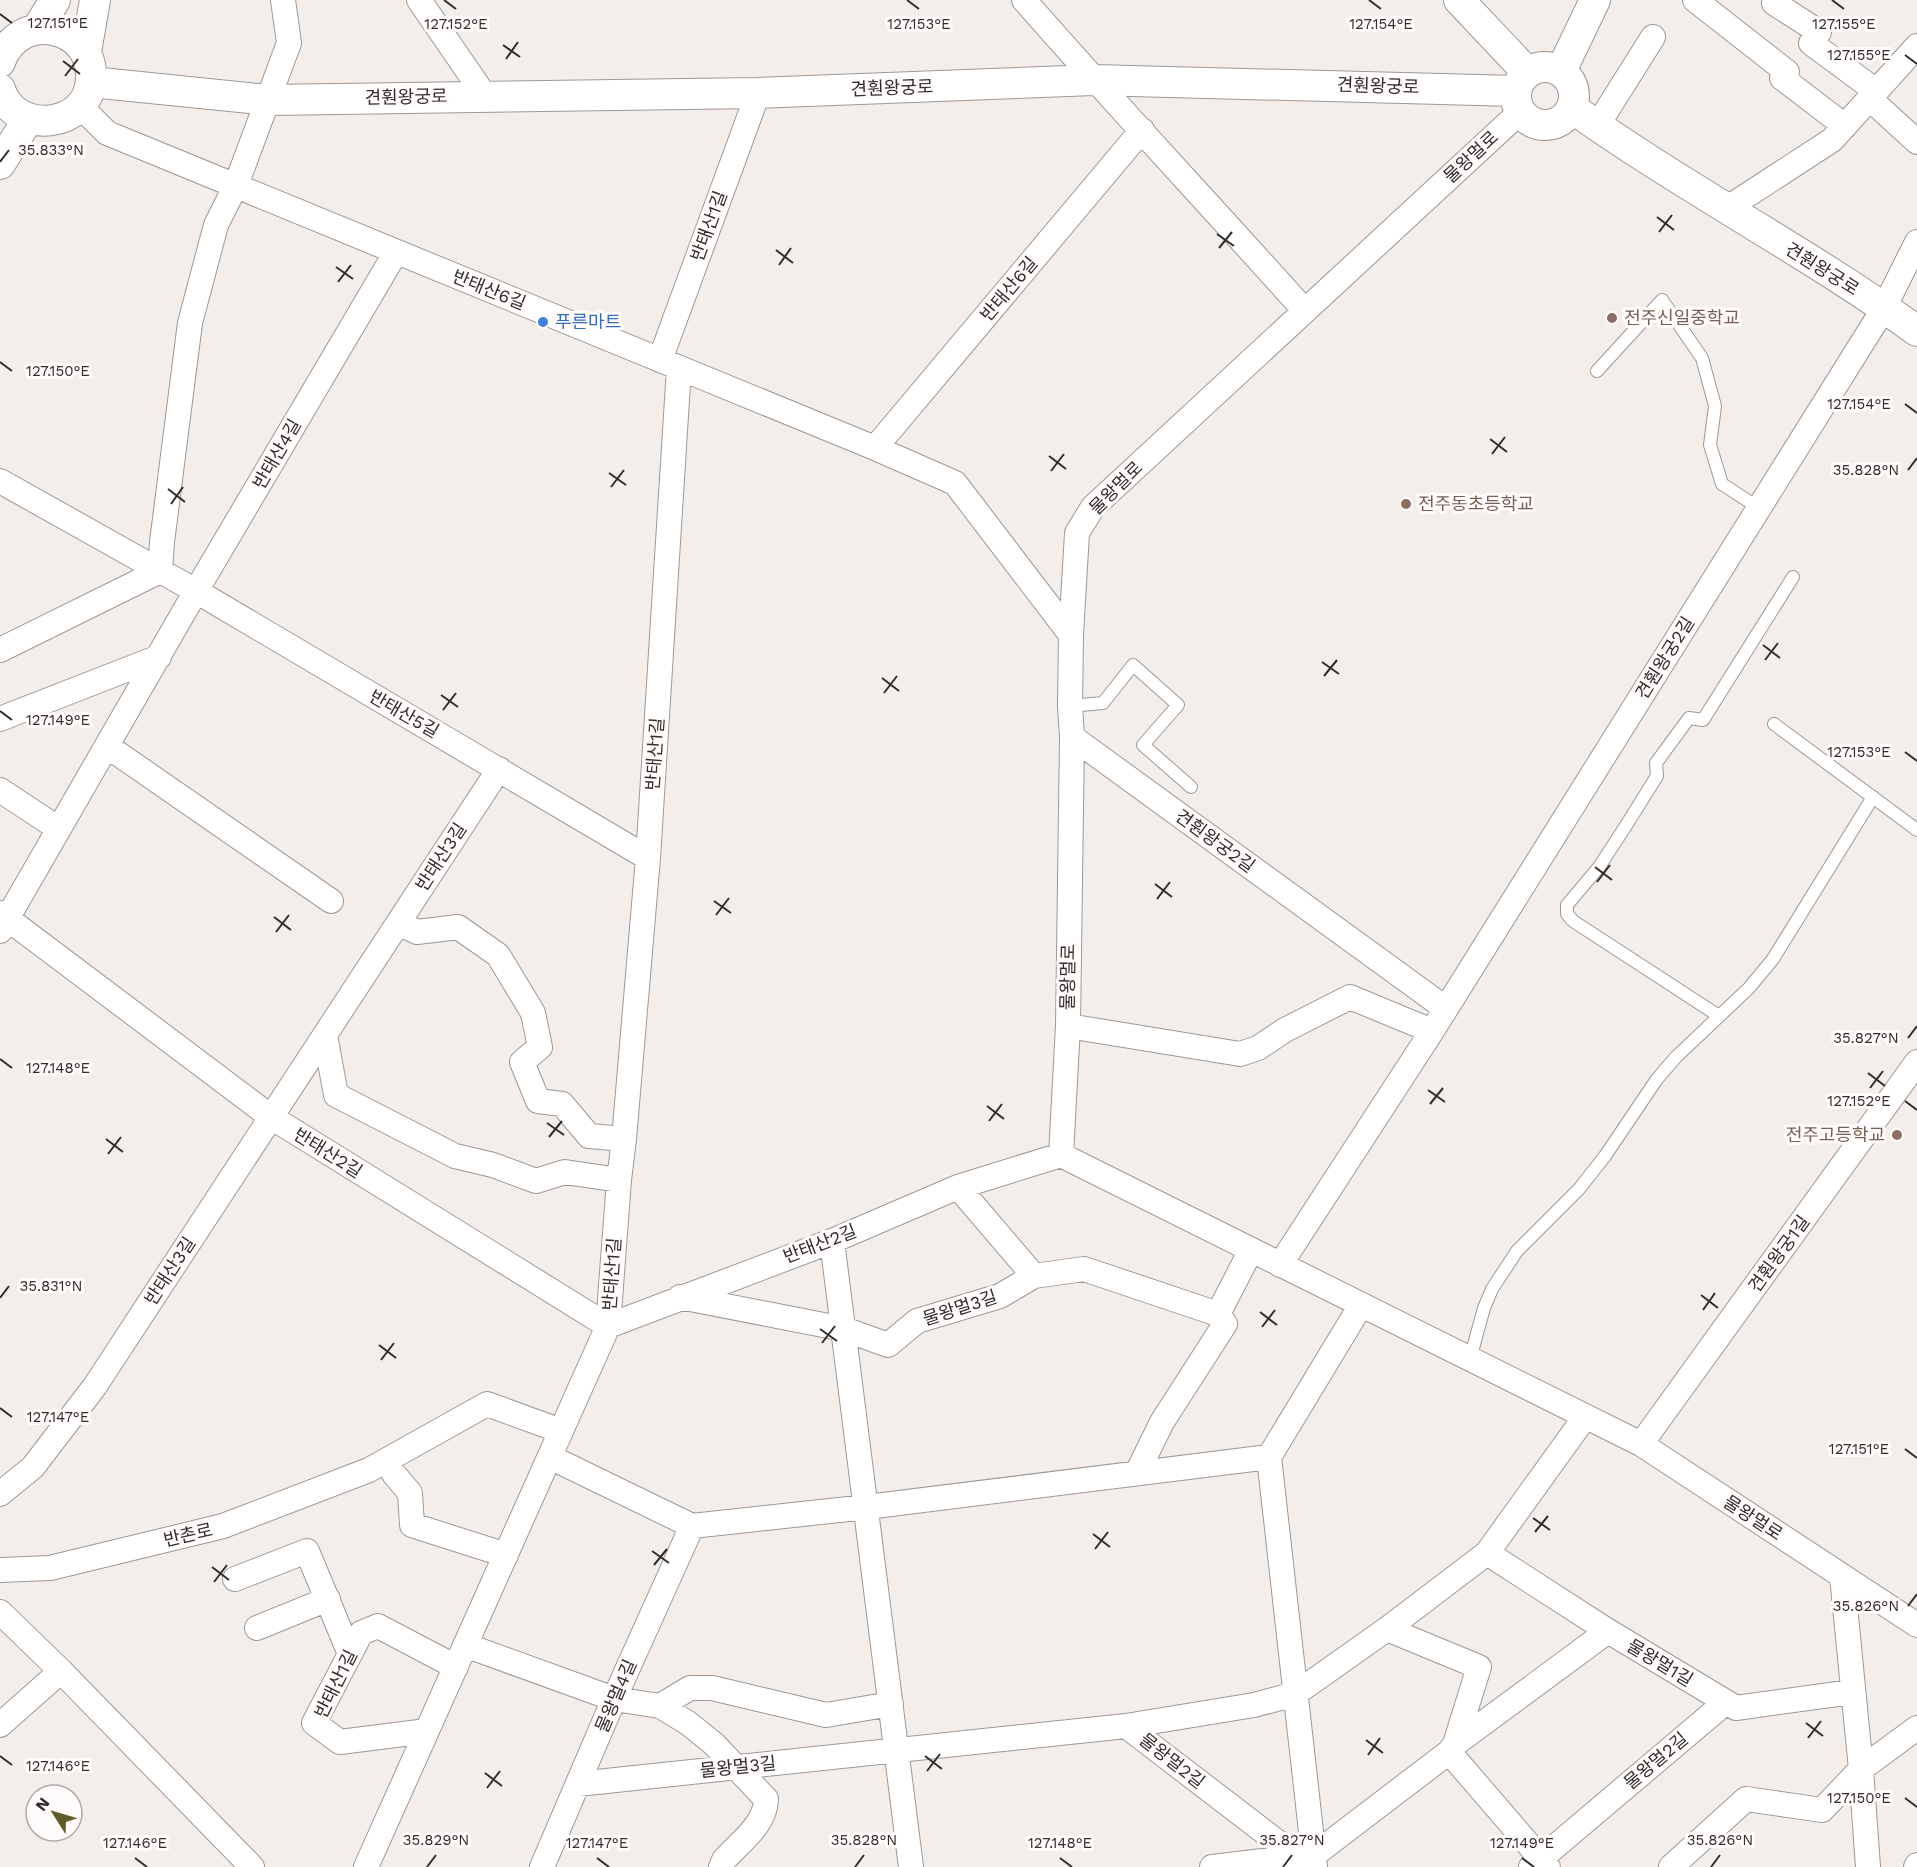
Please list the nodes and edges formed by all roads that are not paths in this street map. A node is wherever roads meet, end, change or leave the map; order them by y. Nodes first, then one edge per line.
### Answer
1 (55, 0) edge
2 (95, 0) edge
3 (283, 0) edge
4 (419, 0) edge
5 (1024, 0) edge
6 (1459, 0) edge
7 (1595, 0) edge
8 (1695, 0) edge
9 (1776, 0) edge
10 (37, 29) junction
11 (1653, 37) dead end
12 (1917, 46) edge
13 (86, 52) junction
14 (0, 62) edge
15 (1561, 71) junction
16 (1094, 80) junction
17 (0, 89) edge
18 (1521, 91) junction
19 (758, 93) junction
20 (86, 94) junction
21 (1873, 95) junction
22 (484, 96) junction
23 (268, 100) junction
24 (1572, 108) junction
25 (28, 119) junction
26 (1597, 126) junction
27 (1845, 126) junction
28 (1142, 130) junction
29 (1917, 142) edge
30 (0, 164) edge
31 (236, 185) junction
32 (1726, 209) junction
33 (1917, 242) edge
34 (396, 252) junction
35 (1884, 308) junction
36 (1305, 311) junction
37 (1917, 331) edge
38 (670, 364) junction
39 (1597, 371) dead end
40 (875, 448) junction
41 (0, 481) edge
42 (1759, 508) junction
43 (160, 571) junction
44 (1793, 577) dead end
45 (196, 591) junction
46 (1071, 635) junction
47 (0, 650) edge
48 (159, 657) junction
49 (1070, 706) junction
50 (0, 719) edge
51 (1774, 724) dead end
52 (1072, 737) junction
53 (107, 746) junction
54 (499, 770) junction
55 (1191, 787) dead end
56 (0, 790) edge
57 (1873, 797) junction
58 (59, 830) junction
59 (1917, 830) edge
60 (648, 858) junction
61 (331, 901) dead end
62 (2, 921) edge
63 (399, 922) junction
64 (1445, 1008) junction
65 (1719, 1016) junction
66 (1068, 1026) junction
67 (1432, 1031) junction
68 (325, 1035) junction
69 (1917, 1062) edge
70 (271, 1117) junction
71 (624, 1140) junction
72 (1061, 1155) junction
73 (619, 1180) junction
74 (958, 1187) junction
75 (832, 1240) junction
76 (1251, 1250) junction
77 (1280, 1265) junction
78 (1034, 1276) junction
79 (680, 1297) junction
80 (1361, 1305) junction
81 (1218, 1314) junction
82 (608, 1326) junction
83 (844, 1329) junction
84 (1470, 1359) junction
85 (1585, 1417) junction
86 (561, 1431) junction
87 (1641, 1444) junction
88 (550, 1456) junction
89 (1269, 1457) junction
90 (1137, 1473) junction
91 (394, 1474) dead end
92 (0, 1494) edge
93 (867, 1508) junction
94 (692, 1526) junction
95 (1487, 1553) junction
96 (506, 1555) junction
97 (0, 1570) edge
98 (1842, 1576) junction
99 (235, 1579) dead end
100 (327, 1599) junction
101 (0, 1612) edge
102 (1917, 1625) edge
103 (257, 1628) dead end
104 (1387, 1629) junction
105 (1608, 1631) junction
106 (350, 1654) junction
107 (461, 1656) junction
108 (61, 1671) junction
109 (1852, 1692) junction
110 (1295, 1694) junction
111 (614, 1699) junction
112 (1726, 1702) junction
113 (891, 1704) junction
114 (660, 1706) junction
115 (0, 1725) edge
116 (1126, 1726) junction
117 (1917, 1728) edge
118 (427, 1731) junction
119 (1452, 1748) junction
120 (897, 1750) junction
121 (736, 1767) junction
122 (1861, 1769) junction
123 (578, 1784) junction
124 (1308, 1860) edge
125 (1540, 1864) edge
126 (252, 1867) edge
127 (366, 1867) edge
128 (542, 1867) edge
129 (721, 1867) edge
130 (912, 1867) edge
131 (1212, 1867) edge
132 (1671, 1867) edge
133 (1868, 1867) edge

1 - 10 street
2 - 13 street
3 - 23 street
4 - 22 street
5 - 16 street
6 - 18 street
7 - 15 street
8 - 27 street
9 - 21 street
10 - 13 street
10 - 14 street
11 - 26 street
12 - 21 street
13 - 20 street
15 - 18 street
15 - 24 street
16 - 18 street, 견훤왕궁로
16 - 19 street, 견훤왕궁로
16 - 28 street
17 - 25 street
18 - 24 street
18 - 36 street, 물왕멀로
19 - 22 street, 견훤왕궁로
19 - 38 street, 반태산1길
20 - 23 street, 견훤왕궁로
20 - 25 street
20 - 31 street, 반태산6길
21 - 27 street
21 - 29 street
22 - 23 street, 견훤왕궁로
23 - 31 street
24 - 26 street, 견훤왕궁로
25 - 30 street
26 - 32 street, 견훤왕궁로
27 - 32 street
28 - 36 street
28 - 40 street, 반태산6길
31 - 34 street, 반태산6길
31 - 43 street
32 - 35 street, 견훤왕궁로
33 - 35 street, 견훤왕궁2길
34 - 38 street, 반태산6길
34 - 45 street, 반태산4길
35 - 37 street, 견훤왕궁로
35 - 42 street, 견훤왕궁2길
36 - 46 street, 물왕멀로
38 - 40 street, 반태산6길
38 - 60 street, 반태산1길
39 - 42 lane
40 - 46 street, 반태산6길
41 - 43 street, 반태산5길
42 - 64 street, 견훤왕궁2길
43 - 45 street, 반태산5길
43 - 47 street
44 - 65 lane
45 - 48 street, 반태산4길
45 - 54 street, 반태산5길
46 - 49 street, 물왕멀로
48 - 50 street
48 - 53 street, 반태산4길
49 - 52 street, 물왕멀로
49 - 55 lane
51 - 57 lane
52 - 64 street, 견훤왕궁2길
52 - 66 street, 물왕멀로
53 - 58 street, 반태산4길
53 - 61 street
54 - 60 street, 반태산5길
54 - 63 street, 반태산3길
56 - 58 street
57 - 59 lane
57 - 65 lane
58 - 62 street, 반태산4길
60 - 71 street, 반태산1길
62 - 70 street, 반태산2길
63 - 68 street, 반태산3길
63 - 71 street
64 - 67 street, 견훤왕궁2길
65 - 84 lane
66 - 67 street, 물왕멀로
66 - 72 street, 물왕멀로
67 - 77 street, 견훤왕궁2길
68 - 70 street, 반태산3길
68 - 73 street
69 - 87 street, 견훤왕궁1길
70 - 82 street, 반태산2길
70 - 92 street, 반태산3길
71 - 73 street, 반태산1길
72 - 74 street, 반태산2길
72 - 76 street, 물왕멀로
73 - 82 street, 반태산1길
74 - 75 street, 반태산2길
74 - 78 street
75 - 79 street, 반태산2길
75 - 83 street
76 - 77 street, 물왕멀로
76 - 81 street
77 - 80 street, 물왕멀로
78 - 81 street, 물왕멀3길
78 - 83 street, 물왕멀3길
79 - 82 street, 반태산2길
79 - 83 street, 물왕멀3길
80 - 84 street, 물왕멀로
80 - 89 street
81 - 90 street
82 - 86 street, 반태산1길
83 - 93 street
84 - 85 street, 물왕멀로
85 - 87 street, 물왕멀로
85 - 95 street
86 - 88 street, 반태산1길
86 - 97 street, 반촌로
87 - 98 street, 물왕멀로
88 - 94 street
88 - 96 street, 반태산1길
89 - 90 street
89 - 110 street
90 - 93 street
91 - 96 street
93 - 94 street
93 - 113 street
94 - 111 street, 물왕멀4길
95 - 104 street, 물왕멀2길
95 - 105 street, 물왕멀1길
96 - 107 street, 반태산1길
98 - 102 street, 물왕멀로
98 - 109 street
99 - 100 street
100 - 103 street
100 - 106 street
101 - 108 street
104 - 110 street, 물왕멀2길
104 - 119 street
105 - 112 street, 물왕멀1길
105 - 119 street
106 - 107 street, 반태산1길
106 - 118 street, 반태산1길
107 - 111 street, 반태산1길
107 - 118 street, 반태산1길
108 - 115 street
108 - 126 street
109 - 112 street, 물왕멀1길
109 - 122 street
110 - 116 street, 물왕멀2길
110 - 124 street
111 - 114 street
111 - 123 street, 물왕멀4길
112 - 125 street, 물왕멀2길
113 - 114 street
113 - 120 street
114 - 121 street
116 - 120 street, 물왕멀3길
116 - 124 street, 물왕멀2길
117 - 122 street
118 - 127 street, 반태산1길
119 - 124 street
119 - 125 street
120 - 121 street, 물왕멀3길
120 - 130 street
121 - 123 street, 물왕멀3길
121 - 129 street
122 - 132 street
122 - 133 street
123 - 128 street, 물왕멀4길
124 - 131 street

